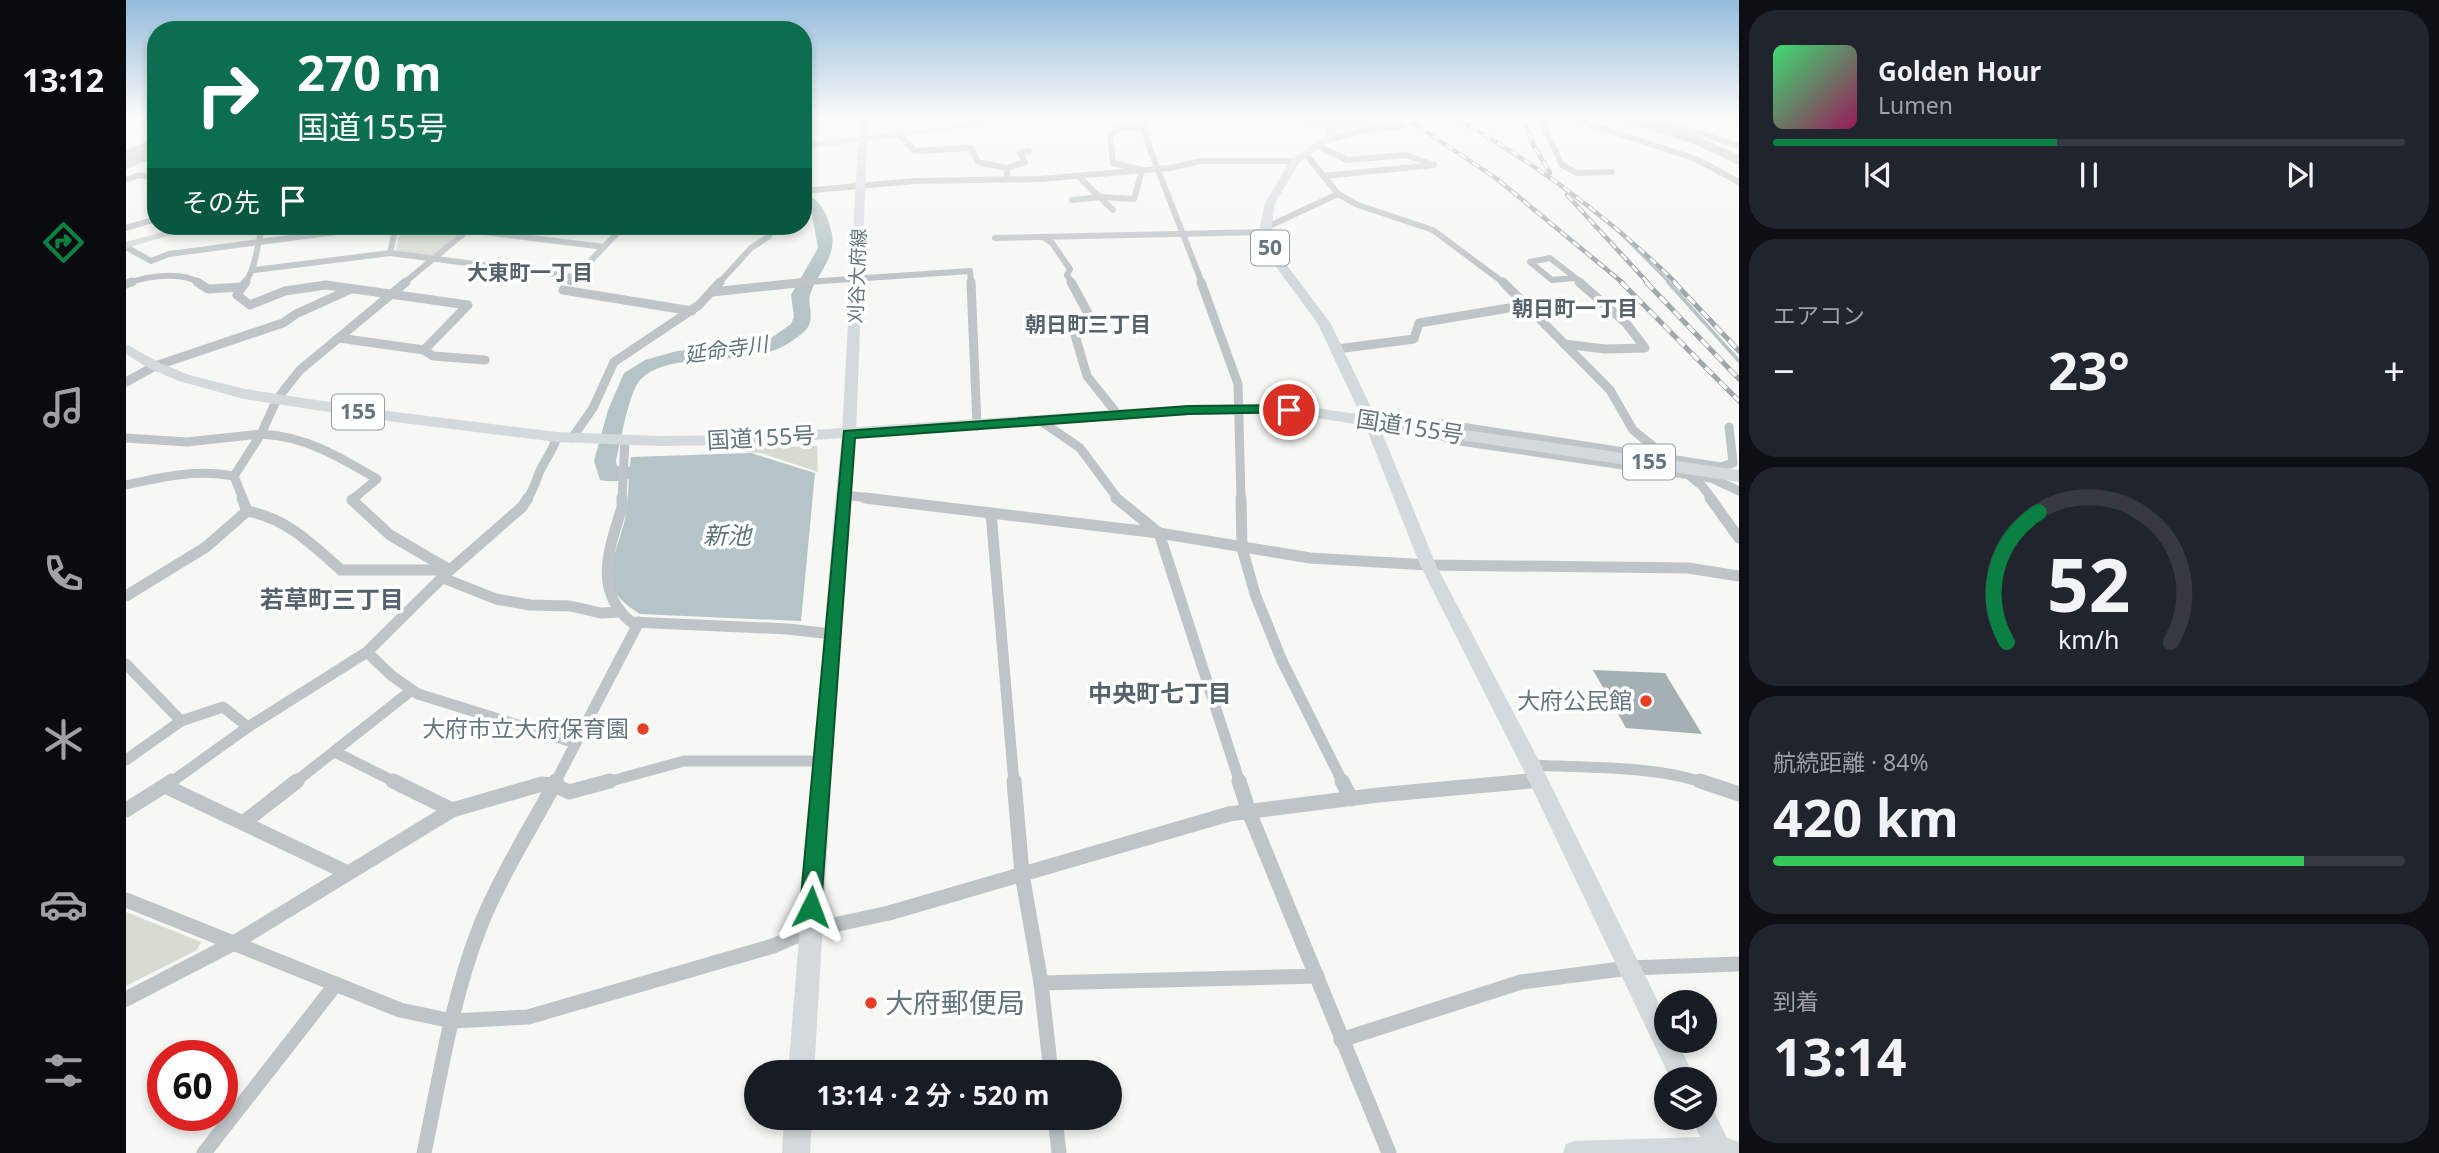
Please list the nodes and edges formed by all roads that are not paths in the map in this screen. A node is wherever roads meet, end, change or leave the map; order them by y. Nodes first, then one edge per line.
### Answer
1 (862, 172) edge
2 (1007, 172) edge
3 (1123, 172) edge
4 (1141, 172) edge
5 (1160, 172) edge
6 (1290, 172) edge
7 (1318, 172) edge
8 (1365, 172) edge
9 (1575, 172) edge
10 (1612, 172) dead end
11 (1720, 172) edge
12 (147, 176) edge
13 (1078, 176) junction
14 (1323, 176) junction
15 (126, 180) edge
16 (1008, 181) junction
17 (1739, 182) edge
18 (861, 185) junction
19 (812, 189) edge
20 (1338, 194) junction
21 (1101, 197) junction
22 (1072, 200) dead end
23 (1113, 211) dead end
24 (147, 222) edge
25 (126, 228) edge
26 (1265, 230) junction
27 (1184, 233) junction
28 (165, 235) edge
29 (260, 235) edge
30 (312, 235) edge
31 (394, 235) edge
32 (459, 235) edge
33 (517, 235) edge
34 (616, 235) edge
35 (769, 235) edge
36 (1043, 237) junction
37 (995, 238) dead end
38 (257, 242) junction
39 (126, 246) edge
40 (604, 247) junction
41 (390, 254) junction
42 (433, 259) junction
43 (254, 270) junction
44 (575, 277) junction
45 (859, 278) junction
46 (1574, 278) junction
47 (126, 284) edge
48 (241, 287) junction
49 (351, 289) junction
50 (712, 292) junction
51 (390, 295) junction
52 (1527, 304) junction
53 (692, 311) junction
54 (339, 338) junction
55 (1564, 344) junction
56 (126, 348) edge
57 (1338, 349) junction
58 (425, 350) junction
59 (485, 360) dead end
60 (155, 366) junction
61 (126, 382) edge
62 (277, 399) junction
63 (1240, 408) junction
64 (1118, 415) junction
65 (1370, 420) junction
66 (1041, 421) junction
67 (977, 426) junction
68 (1729, 427) dead end
69 (1417, 428) junction
70 (261, 434) junction
71 (849, 434) junction
72 (126, 438) edge
73 (565, 438) junction
74 (624, 440) junction
75 (1559, 449) joint
76 (1667, 458) junction
77 (1687, 475) junction
78 (234, 476) junction
79 (1739, 476) edge
80 (126, 485) edge
81 (1739, 491) edge
82 (843, 495) junction
83 (247, 511) junction
84 (991, 513) junction
85 (1159, 533) junction
86 (1739, 538) edge
87 (1242, 548) junction
88 (1428, 565) junction
89 (447, 574) junction
90 (1739, 576) edge
91 (126, 596) edge
92 (619, 612) junction
93 (639, 622) junction
94 (831, 634) junction
95 (367, 653) junction
96 (126, 664) edge
97 (412, 690) junction
98 (181, 721) junction
99 (248, 727) junction
100 (576, 743) junction
101 (335, 752) junction
102 (126, 760) edge
103 (823, 761) junction
104 (1535, 773) junction
105 (554, 785) junction
106 (165, 786) junction
107 (1739, 794) edge
108 (1351, 799) junction
109 (126, 810) edge
110 (452, 810) junction
111 (1249, 812) junction
112 (243, 823) junction
113 (348, 873) junction
114 (1022, 874) junction
115 (126, 900) edge
116 (810, 930) junction
117 (234, 943) junction
118 (1739, 964) edge
119 (1629, 968) junction
120 (1317, 976) junction
121 (1041, 983) junction
122 (336, 984) junction
123 (126, 999) edge
124 (452, 1021) junction
125 (1341, 1040) junction
126 (802, 1060) edge
127 (1050, 1060) edge
128 (1678, 1067) edge
129 (797, 1130) edge
130 (1056, 1130) edge
131 (1711, 1130) edge
132 (1725, 1152) edge
133 (204, 1153) edge
134 (424, 1153) edge
135 (796, 1153) edge
136 (1059, 1153) edge
137 (1390, 1153) edge
138 (1575, 1153) edge

1 - 18 street, 刈谷大府線
2 - 16 street
3 - 13 street
4 - 21 street
5 - 27 street
6 - 26 main road, 50
7 - 14 street
8 - 14 street
9 - 10 street
11 - 17 street
12 - 15 street
13 - 16 street
13 - 21 street
14 - 20 street
16 - 18 street
18 - 19 street
18 - 45 street, 刈谷大府線
20 - 26 street
20 - 52 street
21 - 22 street
21 - 23 street
24 - 25 street
26 - 27 street
26 - 57 main road, 50
27 - 36 street
27 - 63 street
28 - 39 street
29 - 38 street
30 - 38 street
31 - 41 street
32 - 42 street
33 - 40 street
34 - 40 street
35 - 50 street
36 - 37 street
36 - 64 street
38 - 39 street
38 - 43 street
40 - 44 street
41 - 42 street
41 - 43 street
42 - 44 street
42 - 51 street
43 - 48 street
44 - 53 street
45 - 50 street
45 - 67 street
45 - 71 street, 刈谷大府線
46 - 46 street
46 - 55 street
47 - 48 street
48 - 49 street
49 - 51 street
49 - 60 street
50 - 53 street
51 - 54 street
51 - 58 street
52 - 55 street
52 - 57 street
53 - 73 street
54 - 58 street
54 - 62 street
55 - 76 street
56 - 60 highway, 国道155号 / 155
57 - 65 main road, 50
58 - 59 street
60 - 61 street
60 - 62 highway, 国道155号 / 155
62 - 70 street
62 - 73 highway, 国道155号 / 155
63 - 64 highway, 国道155号 / 155
63 - 65 highway, 国道155号 / 155
63 - 87 street
64 - 66 highway, 国道155号 / 155
65 - 69 highway, 国道155号 / 155
65 - 88 street
66 - 67 highway, 国道155号 / 155
66 - 85 street
67 - 71 highway, 国道155号 / 155
68 - 76 street
69 - 75 highway, 国道155号 / 155
69 - 76 street
69 - 77 street
70 - 72 street
70 - 78 street
70 - 89 street
71 - 74 highway, 国道155号 / 155
71 - 82 main road
73 - 74 highway, 国道155号 / 155
73 - 89 street
74 - 92 street
75 - 79 highway, 国道155号 / 155
76 - 77 street
77 - 81 street
77 - 86 street
78 - 80 street
78 - 83 street
82 - 84 street
82 - 94 main road
83 - 89 street
83 - 91 street
84 - 85 street
84 - 114 street
85 - 87 street
85 - 111 street
87 - 88 street
87 - 108 street
88 - 90 street
88 - 104 street
89 - 92 street
89 - 95 street
92 - 93 street
93 - 94 street
93 - 100 street
94 - 103 main road
95 - 97 street
95 - 99 street
96 - 98 street
97 - 100 street
97 - 101 street
98 - 99 street
98 - 102 street
99 - 106 street
100 - 105 street
101 - 110 street
101 - 112 street
103 - 105 street
103 - 116 main road
104 - 107 street
104 - 108 street
104 - 119 street
105 - 110 street
105 - 124 street
106 - 109 street
106 - 112 street
108 - 111 street
110 - 113 street
111 - 114 street
111 - 120 street
112 - 113 street
113 - 117 street
114 - 116 street
114 - 121 street
115 - 117 street
116 - 124 street
116 - 126 main road
117 - 122 street
117 - 123 street
118 - 119 street
119 - 125 street
119 - 128 street
120 - 121 street
120 - 125 street
121 - 127 street
122 - 124 street
122 - 133 street
124 - 134 street
125 - 137 street
129 - 135 main road
130 - 136 street
131 - 132 street
132 - 138 street

